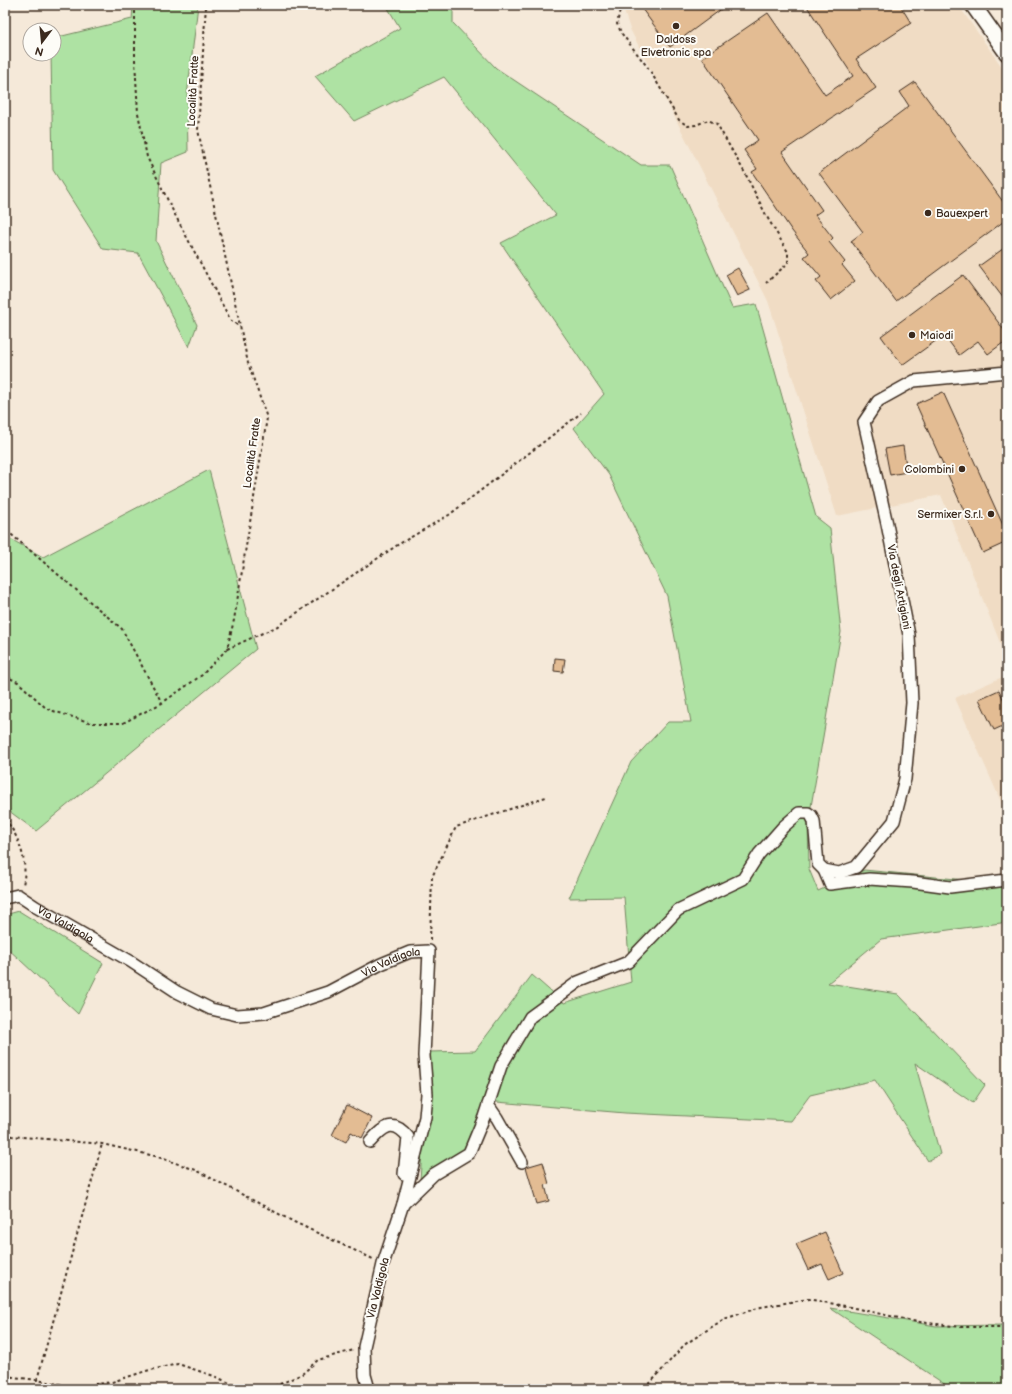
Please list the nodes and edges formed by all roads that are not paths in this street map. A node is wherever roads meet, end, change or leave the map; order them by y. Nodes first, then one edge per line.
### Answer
1 (973, 5) edge
2 (1007, 53) edge
3 (1007, 372) edge
4 (824, 870) junction
5 (1007, 880) edge
6 (5, 898) edge
7 (488, 1105) junction
8 (370, 1142) dead end
9 (522, 1162) dead end
10 (403, 1204) junction
11 (369, 1389) edge

1 - 2 main road
3 - 4 street, Via degli Artigiani
4 - 5 street
4 - 7 street
6 - 10 street, Via Valdigola
7 - 9 street
7 - 10 street
8 - 10 street
10 - 11 street, Via Valdigola

